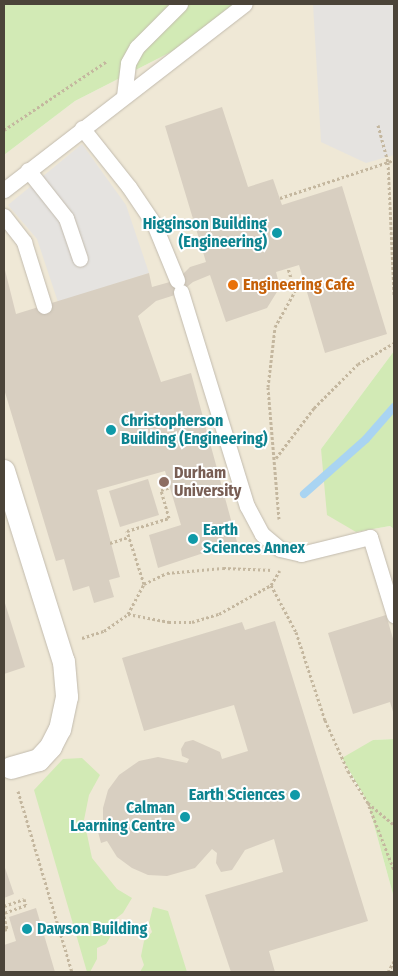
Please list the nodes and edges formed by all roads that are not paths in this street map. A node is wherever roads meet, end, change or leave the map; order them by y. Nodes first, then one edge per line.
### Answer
1 (180, 4) edge
2 (245, 4) edge
3 (124, 96) junction
4 (82, 128) junction
5 (28, 170) junction
6 (4, 190) edge
7 (4, 216) edge
8 (80, 259) dead end
9 (44, 306) dead end
10 (4, 471) edge
11 (394, 615) edge
12 (7, 769) edge

1 - 3 lane
2 - 3 lane
3 - 4 lane
4 - 5 lane
4 - 11 lane
5 - 6 lane
5 - 8 lane
7 - 9 lane
10 - 12 street

